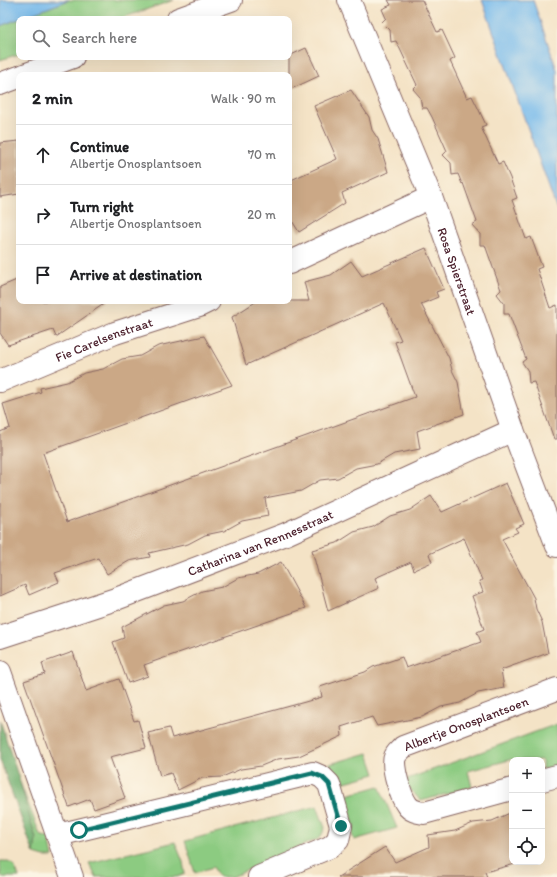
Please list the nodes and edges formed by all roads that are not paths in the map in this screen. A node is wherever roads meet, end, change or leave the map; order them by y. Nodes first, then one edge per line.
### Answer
1 (231, 0) edge
2 (348, 0) edge
3 (186, 16) edge
4 (65, 60) edge
5 (32, 72) edge
6 (16, 78) edge
7 (0, 84) edge
8 (430, 196) junction
9 (292, 262) edge
10 (203, 304) edge
11 (0, 381) edge
12 (513, 430) junction
13 (557, 546) edge
14 (0, 637) edge
15 (0, 672) edge
16 (557, 689) edge
17 (557, 776) edge
18 (545, 779) edge
19 (509, 790) edge
20 (58, 835) junction
21 (72, 877) edge
22 (259, 877) edge

1 - 3 street
2 - 8 street, Rosa Spierstraat
4 - 5 street
6 - 7 street
8 - 9 street
8 - 12 street, Rosa Spierstraat
10 - 11 street, Fie Carelsenstraat
12 - 13 street, Rosa Spierstraat
12 - 14 street, Catharina van Rennesstraat
15 - 20 street
16 - 19 street, Albertje Onosplantsoen
17 - 18 street
20 - 21 street
20 - 22 street

